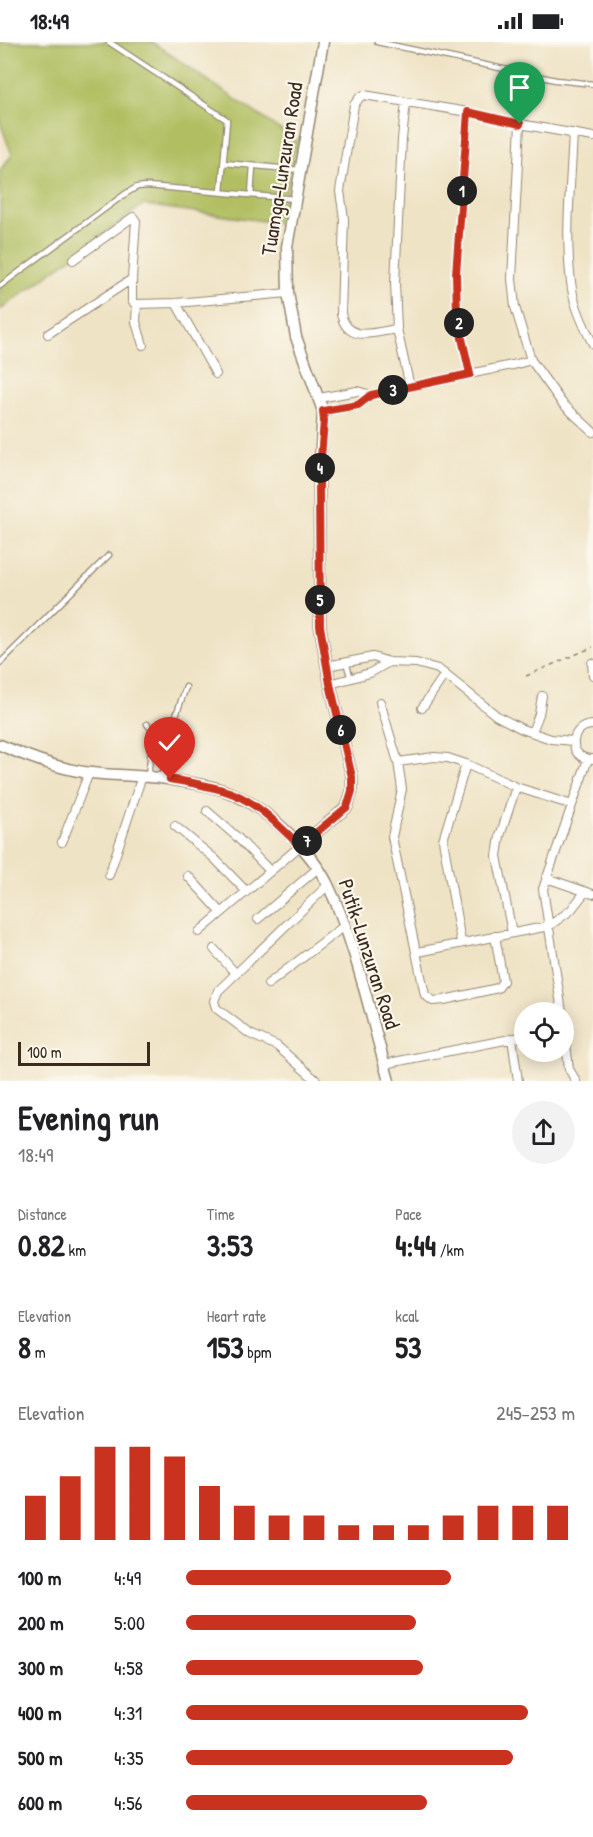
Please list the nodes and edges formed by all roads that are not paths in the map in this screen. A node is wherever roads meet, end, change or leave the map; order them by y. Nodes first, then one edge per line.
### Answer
1 (109, 42) edge
2 (323, 42) edge
3 (377, 42) edge
4 (593, 84) edge
5 (406, 102) junction
6 (468, 112) junction
7 (520, 124) junction
8 (573, 133) junction
9 (593, 136) edge
10 (224, 164) junction
11 (254, 166) junction
12 (300, 170) junction
13 (221, 192) junction
14 (251, 195) junction
15 (296, 200) junction
16 (73, 260) dead end
17 (132, 279) junction
18 (0, 286) edge
19 (288, 293) junction
20 (176, 303) junction
21 (137, 304) junction
22 (397, 328) junction
23 (48, 334) dead end
24 (593, 344) edge
25 (143, 345) dead end
26 (531, 360) junction
27 (216, 374) dead end
28 (470, 374) junction
29 (410, 387) junction
30 (371, 395) junction
31 (319, 398) junction
32 (323, 411) junction
33 (593, 432) edge
34 (109, 555) dead end
35 (346, 662) junction
36 (389, 662) junction
37 (0, 663) edge
38 (592, 663) edge
39 (327, 666) junction
40 (445, 674) junction
41 (593, 675) edge
42 (351, 679) junction
43 (330, 684) junction
44 (186, 687) dead end
45 (542, 696) dead end
46 (380, 702) dead end
47 (422, 708) dead end
48 (147, 724) dead end
49 (593, 725) edge
50 (532, 732) junction
51 (573, 741) junction
52 (0, 745) edge
53 (591, 759) edge
54 (398, 762) junction
55 (466, 764) junction
56 (89, 773) junction
57 (145, 777) junction
58 (162, 779) junction
59 (516, 788) junction
60 (572, 805) junction
61 (207, 811) dead end
62 (175, 826) dead end
63 (62, 842) dead end
64 (300, 846) junction
65 (318, 868) junction
66 (269, 870) junction
67 (109, 874) dead end
68 (188, 876) dead end
69 (546, 878) junction
70 (328, 885) junction
71 (246, 891) junction
72 (589, 893) edge
73 (221, 912) junction
74 (258, 918) dead end
75 (344, 926) junction
76 (549, 926) junction
77 (199, 932) dead end
78 (512, 933) junction
79 (495, 936) junction
80 (461, 942) junction
81 (214, 949) dead end
82 (418, 952) junction
83 (236, 974) junction
84 (268, 984) dead end
85 (560, 1002) edge
86 (512, 1038) joint
87 (568, 1062) edge
88 (384, 1064) junction
89 (317, 1081) edge
90 (389, 1081) edge
91 (518, 1081) edge
92 (576, 1081) edge

1 - 10 lane
2 - 12 street, Tuamga-Lunzuran Road
3 - 4 lane
5 - 6 street
5 - 22 street
5 - 22 street
6 - 7 street
6 - 28 street
7 - 8 street
7 - 26 street
8 - 9 street
8 - 24 street
10 - 11 lane
10 - 13 lane
11 - 12 lane
11 - 14 lane
12 - 15 street, Tuamga-Lunzuran Road
13 - 14 lane
13 - 18 lane
14 - 15 lane
15 - 19 street, Tuamga-Lunzuran Road
16 - 17 street
17 - 21 street
17 - 23 street
19 - 20 street
19 - 31 street, Tuamga-Lunzuran Road
20 - 21 street
20 - 27 street
21 - 25 street
22 - 29 street
26 - 28 street
26 - 33 street
28 - 29 street
29 - 30 street
30 - 31 street
30 - 32 street
31 - 32 street, Tuamga-Lunzuran Road
32 - 39 street, Tuamga-Lunzuran Road
34 - 37 lane
35 - 36 street
35 - 39 street
35 - 42 lane
36 - 40 street
36 - 42 street
38 - 41 street
39 - 43 street, Tuamga-Lunzuran Road
40 - 47 street
40 - 50 street
42 - 43 street
43 - 64 street, Tuamga-Lunzuran Road
44 - 58 lane
45 - 50 street
46 - 54 street
48 - 57 lane
49 - 51 street
50 - 51 street
51 - 53 street
52 - 56 street, Putik-Lunzuran Road
53 - 60 street
54 - 55 street
54 - 82 street
55 - 59 street
55 - 80 street
56 - 57 street, Putik-Lunzuran Road
56 - 63 street
57 - 58 street, Putik-Lunzuran Road
57 - 67 street
58 - 64 street, Putik-Lunzuran Road
59 - 60 street
59 - 78 street
60 - 69 street
61 - 66 street
62 - 71 street
64 - 65 street, Putik-Lunzuran Road
64 - 66 street
65 - 70 street, Putik-Lunzuran Road
65 - 74 street
66 - 71 street
68 - 73 street
69 - 72 street
69 - 76 street
70 - 75 street, Putik-Lunzuran Road
70 - 83 street
71 - 73 street
72 - 76 street
73 - 77 street
75 - 84 street
75 - 88 street, Putik-Lunzuran Road
76 - 78 street
76 - 85 street
78 - 79 street
79 - 80 street
79 - 82 street
80 - 82 street
81 - 83 street
83 - 89 street
86 - 88 street
86 - 91 street
87 - 92 street
88 - 90 street, Putik-Lunzuran Road

